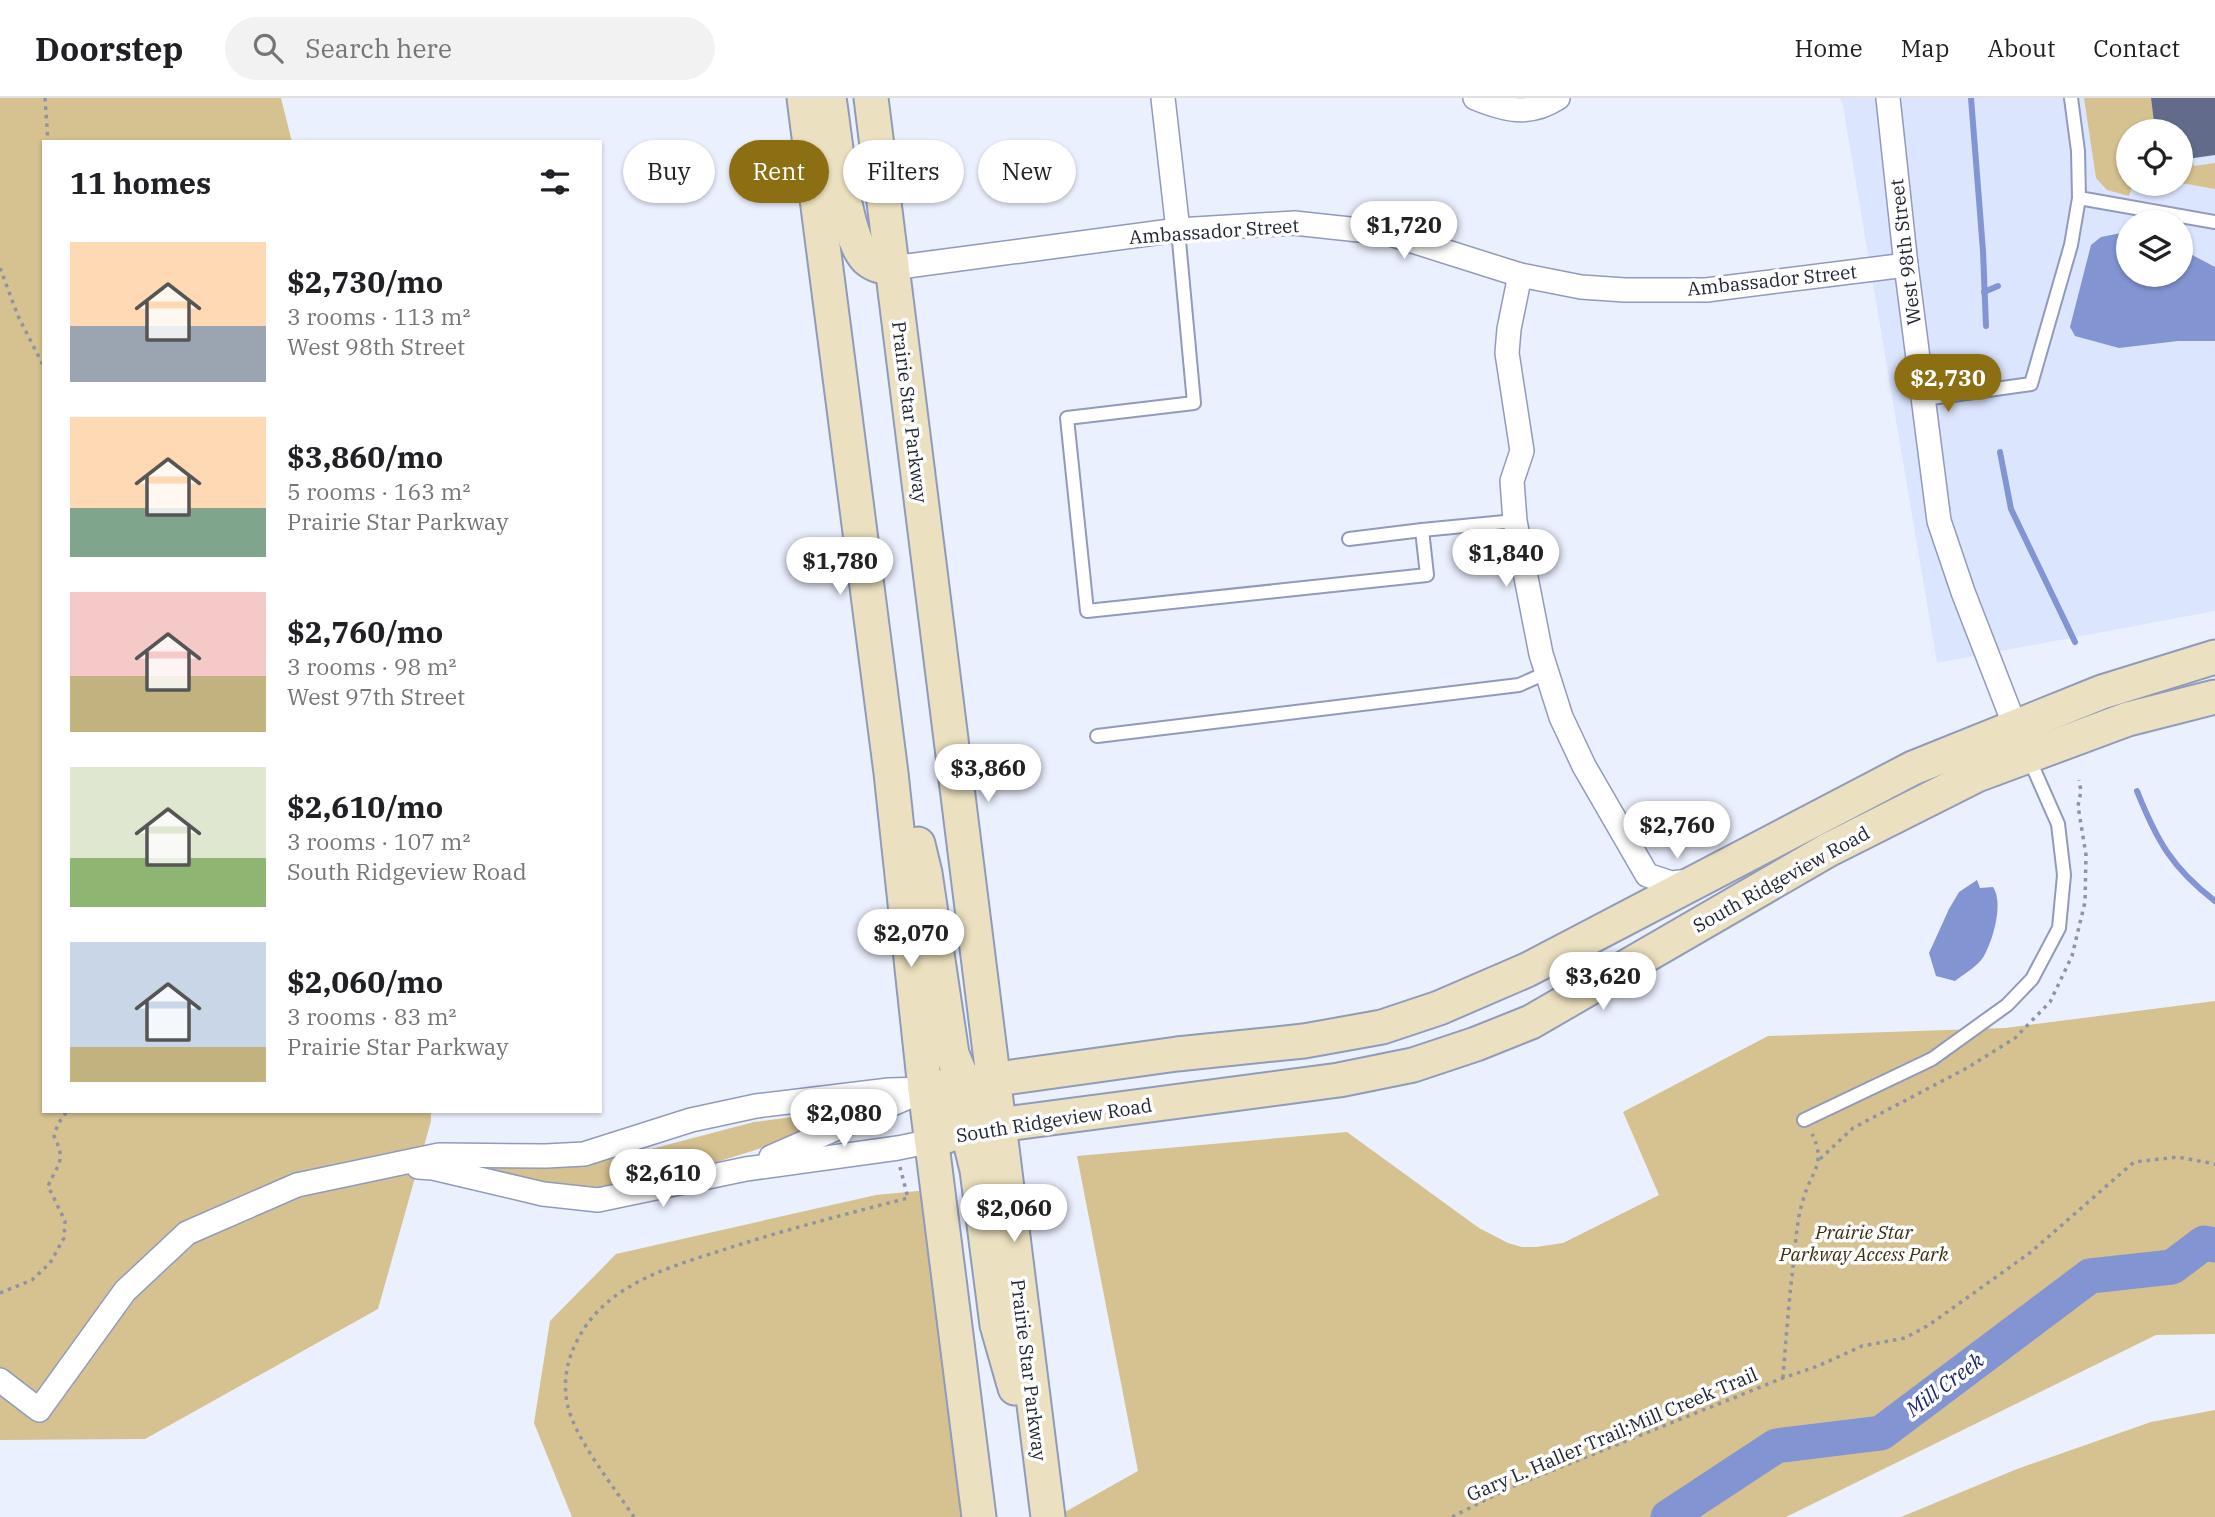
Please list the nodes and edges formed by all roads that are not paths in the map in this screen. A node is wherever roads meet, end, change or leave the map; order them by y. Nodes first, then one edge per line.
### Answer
1 (804, 98) edge
2 (829, 98) edge
3 (871, 98) edge
4 (1163, 98) edge
5 (1475, 98) edge
6 (1558, 98) edge
7 (1888, 98) edge
8 (2071, 98) edge
9 (2080, 198) junction
10 (2215, 222) edge
11 (1178, 230) junction
12 (1906, 265) junction
13 (892, 268) junction
14 (1520, 275) junction
15 (1924, 399) junction
16 (1516, 521) junction
17 (1422, 530) junction
18 (1349, 539) dead end
19 (2215, 657) edge
20 (1546, 673) junction
21 (2215, 697) edge
22 (1097, 736) dead end
23 (2022, 741) junction
24 (891, 773) junction
25 (1647, 875) junction
26 (1701, 880) junction
27 (1635, 915) junction
28 (970, 1075) junction
29 (926, 1090) junction
30 (1804, 1120) road end
31 (982, 1128) junction
32 (932, 1141) junction
33 (390, 1165) junction
34 (746, 1169) junction
35 (0, 1380) edge
36 (979, 1517) edge
37 (1048, 1517) edge

1 - 24 main road
2 - 13 main road
3 - 13 main road, Prairie Star Parkway
4 - 11 street
5 - 6 street
7 - 12 street, West 98th Street
8 - 9 lane
9 - 10 lane
9 - 15 lane
11 - 13 street, Ambassador Street
11 - 14 street, Ambassador Street
11 - 17 lane
12 - 14 street, Ambassador Street
12 - 15 street, West 98th Street
13 - 28 main road, Prairie Star Parkway
14 - 16 street
15 - 23 street, West 98th Street
16 - 17 lane
16 - 20 street
17 - 18 lane
19 - 23 main road, South Ridgeview Road
20 - 22 lane
20 - 25 street
21 - 23 main road, South Ridgeview Road
23 - 26 main road, South Ridgeview Road
23 - 30 lane
23 - 31 main road, South Ridgeview Road
24 - 28 main road
24 - 29 main road
25 - 26 street
25 - 27 street
26 - 27 main road, South Ridgeview Road
27 - 28 main road, South Ridgeview Road
28 - 29 main road, South Ridgeview Road
28 - 31 main road, Prairie Star Parkway
29 - 31 main road
29 - 32 main road
29 - 33 street, South Ridgeview Road
29 - 34 street
31 - 32 main road, South Ridgeview Road
31 - 37 main road, Prairie Star Parkway
32 - 34 street, South Ridgeview Road
32 - 36 main road
33 - 34 street, South Ridgeview Road
33 - 35 street

